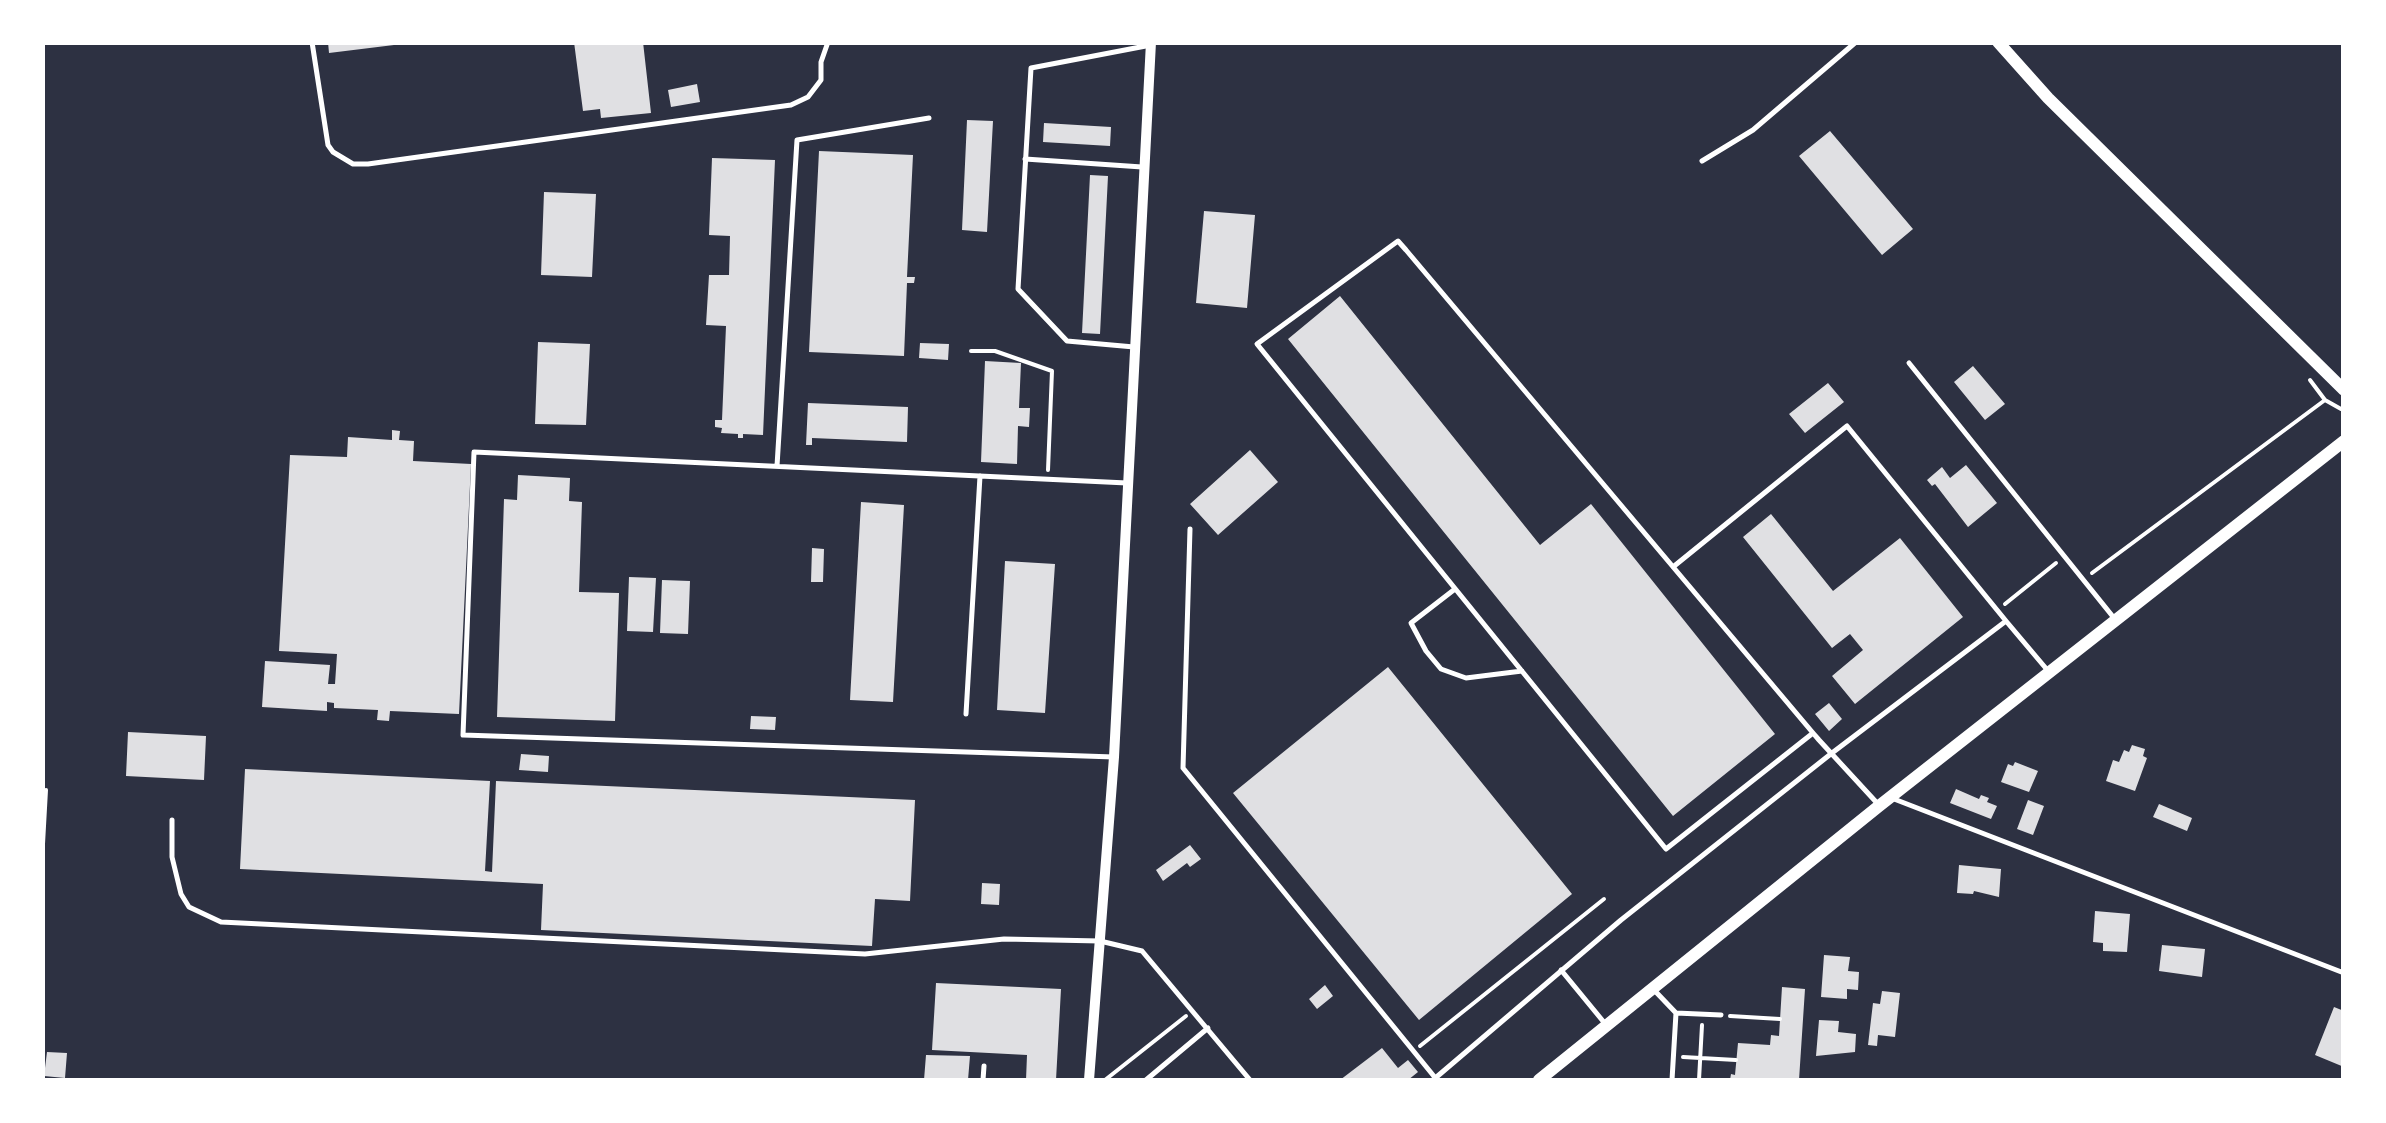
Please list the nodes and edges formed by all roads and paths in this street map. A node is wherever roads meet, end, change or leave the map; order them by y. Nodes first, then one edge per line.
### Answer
1 (312, 42) edge
2 (828, 42) edge
3 (1856, 42) edge
4 (1998, 42) edge
5 (1151, 44) edge
6 (929, 118) dead end
7 (1026, 159) junction
8 (1702, 161) dead end
9 (1143, 167) junction
10 (1134, 347) junction
11 (971, 351) dead end
12 (1909, 363) dead end
13 (2302, 370) dead end
14 (2344, 390) edge
15 (2325, 400) junction
16 (2340, 409) dead end
17 (2344, 441) edge
18 (777, 466) junction
19 (980, 476) junction
20 (1047, 479) junction
21 (1127, 483) junction
22 (1190, 529) dead end
23 (2064, 556) junction
24 (1673, 566) junction
25 (2084, 579) junction
26 (1456, 589) junction
27 (1997, 610) junction
28 (2006, 620) junction
29 (2116, 620) junction
30 (1522, 671) junction
31 (2049, 673) junction
32 (966, 714) dead end
33 (1813, 733) junction
34 (1832, 753) junction
35 (1114, 757) junction
36 (46, 790) dead end
37 (1884, 802) junction
38 (172, 820) dead end
39 (42, 862) edge
40 (1604, 899) dead end
41 (1100, 941) junction
42 (1561, 970) junction
43 (2344, 973) edge
44 (1653, 988) junction
45 (1194, 1010) junction
46 (1676, 1012) junction
47 (1703, 1014) junction
48 (1721, 1016) joint
49 (1780, 1019) dead end
50 (1607, 1026) junction
51 (1208, 1028) junction
52 (1414, 1051) junction
53 (1674, 1056) junction
54 (1700, 1058) junction
55 (1736, 1060) dead end
56 (984, 1066) dead end
57 (982, 1080) edge
58 (1089, 1080) edge
59 (1105, 1080) edge
60 (1146, 1080) edge
61 (1250, 1080) edge
62 (1435, 1080) edge
63 (1540, 1080) edge
64 (1672, 1080) edge
65 (1699, 1080) edge

1 - 2 lane
3 - 8 lane
4 - 14 street
5 - 7 lane
5 - 9 street
6 - 18 lane
7 - 9 lane
7 - 10 lane
9 - 10 street
10 - 21 street
11 - 20 path
12 - 23 lane
13 - 15 path
15 - 16 path
15 - 25 path
17 - 29 street
18 - 19 lane
18 - 35 lane
19 - 20 lane
19 - 32 lane
20 - 21 lane
21 - 35 street
22 - 52 lane
23 - 25 lane
23 - 27 path
24 - 26 lane
24 - 27 lane
24 - 33 lane
25 - 29 lane
26 - 30 lane
26 - 30 lane
27 - 28 lane
28 - 31 lane
28 - 34 lane
29 - 31 street
30 - 33 lane
31 - 37 street
33 - 34 lane
34 - 37 lane
34 - 42 lane
35 - 41 street
36 - 39 path
37 - 43 lane
37 - 44 street
38 - 41 lane
40 - 52 path
41 - 45 lane
41 - 58 street
42 - 50 lane
42 - 62 lane
44 - 46 lane
44 - 50 street
45 - 51 lane
45 - 59 path
46 - 47 lane
46 - 53 lane
47 - 48 lane
47 - 54 path
48 - 49 path
50 - 63 street
51 - 60 lane
51 - 61 lane
52 - 62 lane
53 - 54 path
53 - 64 lane
54 - 55 path
54 - 65 path
56 - 57 lane

